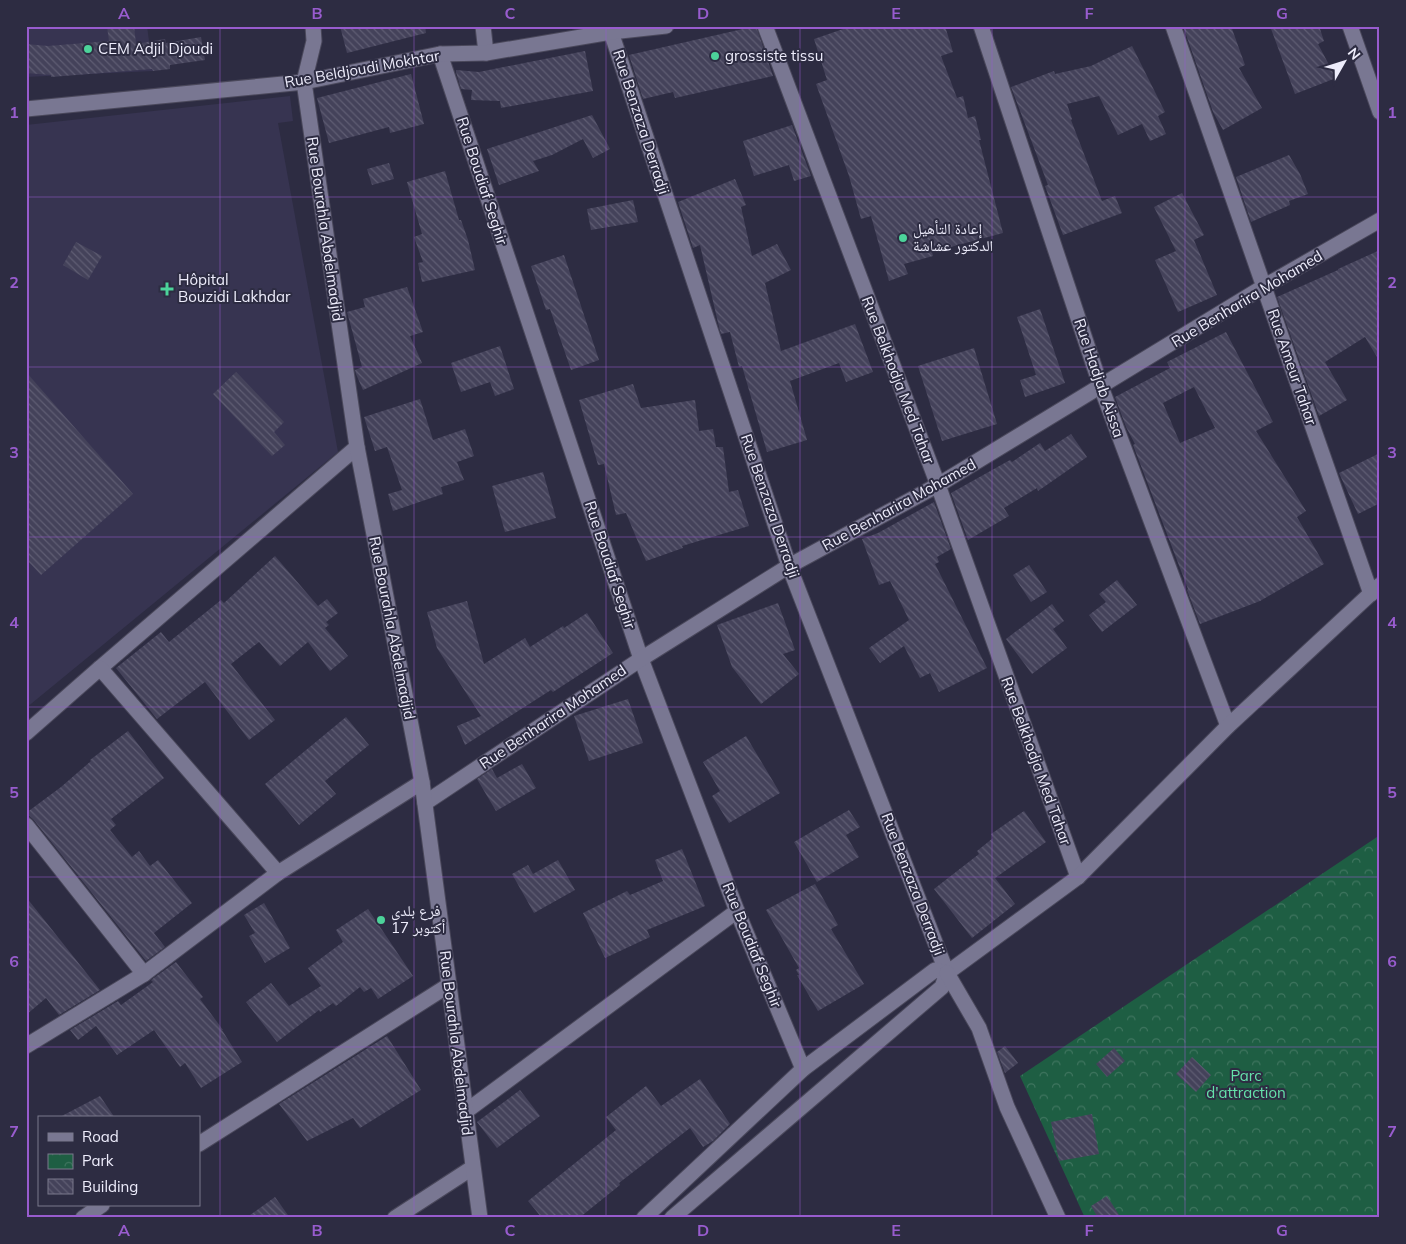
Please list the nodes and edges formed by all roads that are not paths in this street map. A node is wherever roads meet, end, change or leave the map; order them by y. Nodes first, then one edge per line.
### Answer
1 (483, 26) edge
2 (666, 26) edge
3 (765, 26) edge
4 (981, 26) edge
5 (1173, 26) edge
6 (1350, 26) edge
7 (611, 32) junction
8 (314, 33) edge
9 (486, 53) junction
10 (440, 54) junction
11 (304, 82) junction
12 (26, 108) edge
13 (1380, 112) edge
14 (1380, 220) edge
15 (1265, 286) junction
16 (1101, 387) junction
17 (357, 447) junction
18 (938, 485) junction
19 (789, 566) junction
20 (1375, 590) edge
21 (641, 659) junction
22 (100, 668) junction
23 (1228, 726) junction
24 (26, 733) edge
25 (422, 782) junction
26 (425, 803) junction
27 (26, 824) edge
28 (278, 873) junction
29 (1078, 877) junction
30 (737, 911) junction
31 (947, 973) junction
32 (144, 974) junction
33 (449, 985) junction
34 (26, 1046) edge
35 (802, 1069) junction
36 (465, 1112) junction
37 (200, 1143) edge
38 (472, 1168) junction
39 (100, 1206) edge
40 (82, 1218) edge
41 (395, 1218) edge
42 (480, 1218) edge
43 (644, 1218) edge
44 (672, 1218) edge
45 (1058, 1218) edge

1 - 9 street
2 - 7 street, Rue Beldjoudi Mokhtar
3 - 18 street, Rue Belkhodja Med Tahar
4 - 16 street, Rue Hadjab Aissa
5 - 15 street, Rue Ameur Tahar
6 - 13 street
7 - 9 street, Rue Beldjoudi Mokhtar
7 - 19 street, Rue Benzaza Derradji
8 - 11 street, Rue Bourahla Abdelmadjid
9 - 10 street, Rue Beldjoudi Mokhtar
10 - 11 street, Rue Beldjoudi Mokhtar
10 - 21 street, Rue Boudiaf Seghir
11 - 12 street, Rue Beldjoudi Mokhtar
11 - 17 street, Rue Bourahla Abdelmadjid
14 - 15 street, Rue Benharira Mohamed
15 - 16 street, Rue Benharira Mohamed
15 - 20 street, Rue Ameur Tahar
16 - 18 street, Rue Benharira Mohamed
16 - 23 street, Rue Hadjab Aissa
17 - 22 street
17 - 25 street, Rue Bourahla Abdelmadjid
18 - 19 street, Rue Benharira Mohamed
18 - 29 street, Rue Belkhodja Med Tahar
19 - 21 street, Rue Benharira Mohamed
19 - 31 street, Rue Benzaza Derradji
20 - 23 street
21 - 26 street, Rue Benharira Mohamed
21 - 30 street, Rue Boudiaf Seghir
22 - 24 street
22 - 28 street
23 - 29 street
25 - 26 street, Rue Bourahla Abdelmadjid
25 - 28 street
26 - 33 street, Rue Bourahla Abdelmadjid
27 - 32 street
28 - 32 street
29 - 31 street
30 - 35 street, Rue Boudiaf Seghir
30 - 36 street
31 - 35 street
31 - 44 street
31 - 45 street, Rue Benzaza Derradji
32 - 34 street
33 - 36 street, Rue Bourahla Abdelmadjid
33 - 37 street
35 - 43 street
36 - 38 street, Rue Bourahla Abdelmadjid
38 - 41 street
38 - 42 street, Rue Bourahla Abdelmadjid
39 - 40 street

